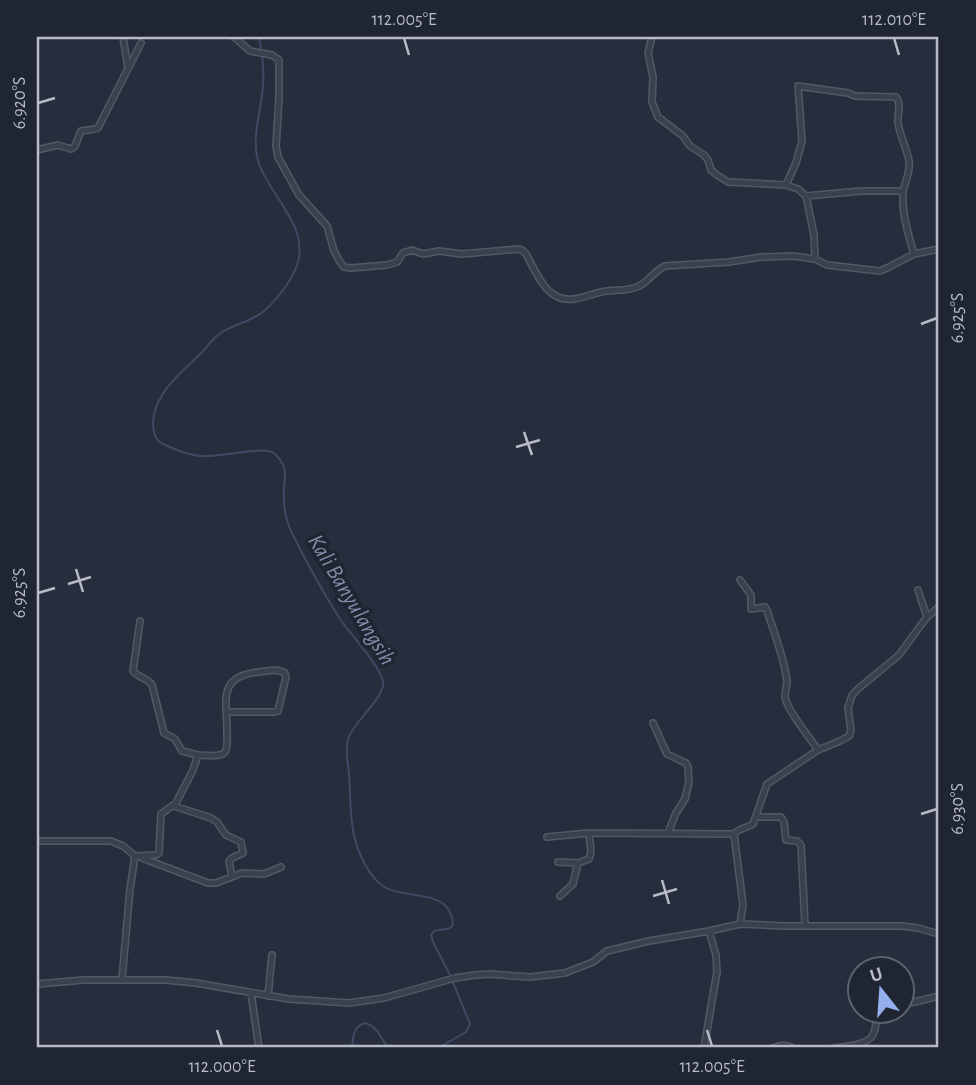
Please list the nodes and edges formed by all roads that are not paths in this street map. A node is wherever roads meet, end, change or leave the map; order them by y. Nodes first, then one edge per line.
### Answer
1 (123, 37) edge
2 (234, 37) edge
3 (652, 37) edge
4 (141, 43) dead end
5 (128, 68) junction
6 (37, 150) edge
7 (786, 185) junction
8 (903, 191) junction
9 (806, 196) junction
10 (939, 249) edge
11 (914, 254) junction
12 (815, 258) junction
13 (740, 580) dead end
14 (918, 590) dead end
15 (939, 607) edge
16 (927, 617) junction
17 (140, 621) dead end
18 (226, 712) junction
19 (653, 723) dead end
20 (818, 750) junction
21 (198, 755) junction
22 (174, 806) junction
23 (756, 817) junction
24 (589, 833) junction
25 (668, 833) junction
26 (734, 834) junction
27 (547, 837) dead end
28 (37, 841) edge
29 (137, 856) junction
30 (558, 862) dead end
31 (578, 863) junction
32 (281, 867) dead end
33 (232, 877) junction
34 (560, 896) dead end
35 (740, 924) junction
36 (805, 925) junction
37 (709, 931) junction
38 (939, 934) edge
39 (272, 955) dead end
40 (122, 979) junction
41 (37, 984) edge
42 (251, 993) junction
43 (268, 996) junction
44 (939, 996) edge
45 (916, 1002) edge
46 (876, 1026) edge
47 (259, 1048) edge
48 (704, 1048) edge
49 (772, 1048) edge
50 (793, 1048) edge
51 (834, 1048) edge

1 - 5 street
2 - 12 street
3 - 7 street
4 - 5 street
5 - 6 street
7 - 8 street
7 - 9 street
8 - 9 street
8 - 11 street
9 - 12 street
10 - 11 street
11 - 12 street
13 - 20 street
14 - 16 street
15 - 16 street
16 - 20 street
17 - 21 street
18 - 18 street
18 - 21 street
19 - 25 street
20 - 23 street
21 - 22 street
22 - 29 street
22 - 33 street
23 - 26 street
23 - 36 street
24 - 25 street
24 - 27 street
24 - 31 street
25 - 26 street
26 - 35 street
28 - 29 street
29 - 33 street
29 - 40 street
30 - 31 street
31 - 34 street
32 - 33 street
35 - 36 street
35 - 37 street
36 - 38 street
37 - 43 street
37 - 48 street
39 - 43 street
40 - 41 street
40 - 42 street
42 - 43 street
42 - 47 street
44 - 45 street
46 - 51 street
49 - 50 street

